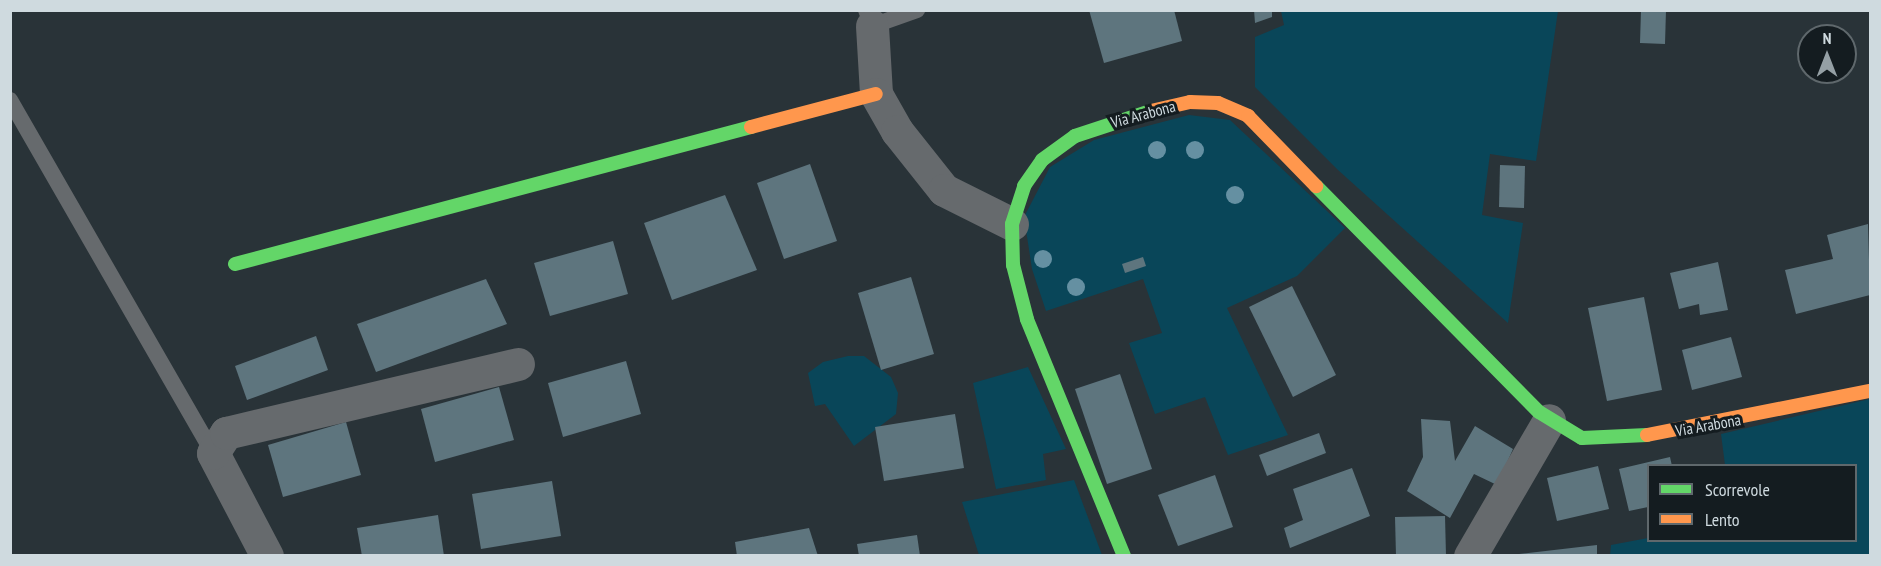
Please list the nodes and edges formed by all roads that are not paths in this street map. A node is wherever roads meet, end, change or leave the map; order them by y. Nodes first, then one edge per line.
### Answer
1 (917, 10) edge
2 (869, 18) edge
3 (876, 94) junction
4 (10, 100) edge
5 (1012, 224) junction
6 (235, 264) dead end
7 (518, 364) dead end
8 (1870, 391) edge
9 (1549, 420) junction
10 (213, 453) junction
11 (267, 555) edge
12 (1124, 555) edge
13 (1470, 555) edge

1 - 2 lane
2 - 3 street
3 - 5 street
3 - 6 main road
4 - 10 lane
5 - 9 main road, Via Arabona
5 - 12 main road, Via Arabona
7 - 10 street
8 - 9 main road, Via Arabona
9 - 13 street
10 - 11 street

